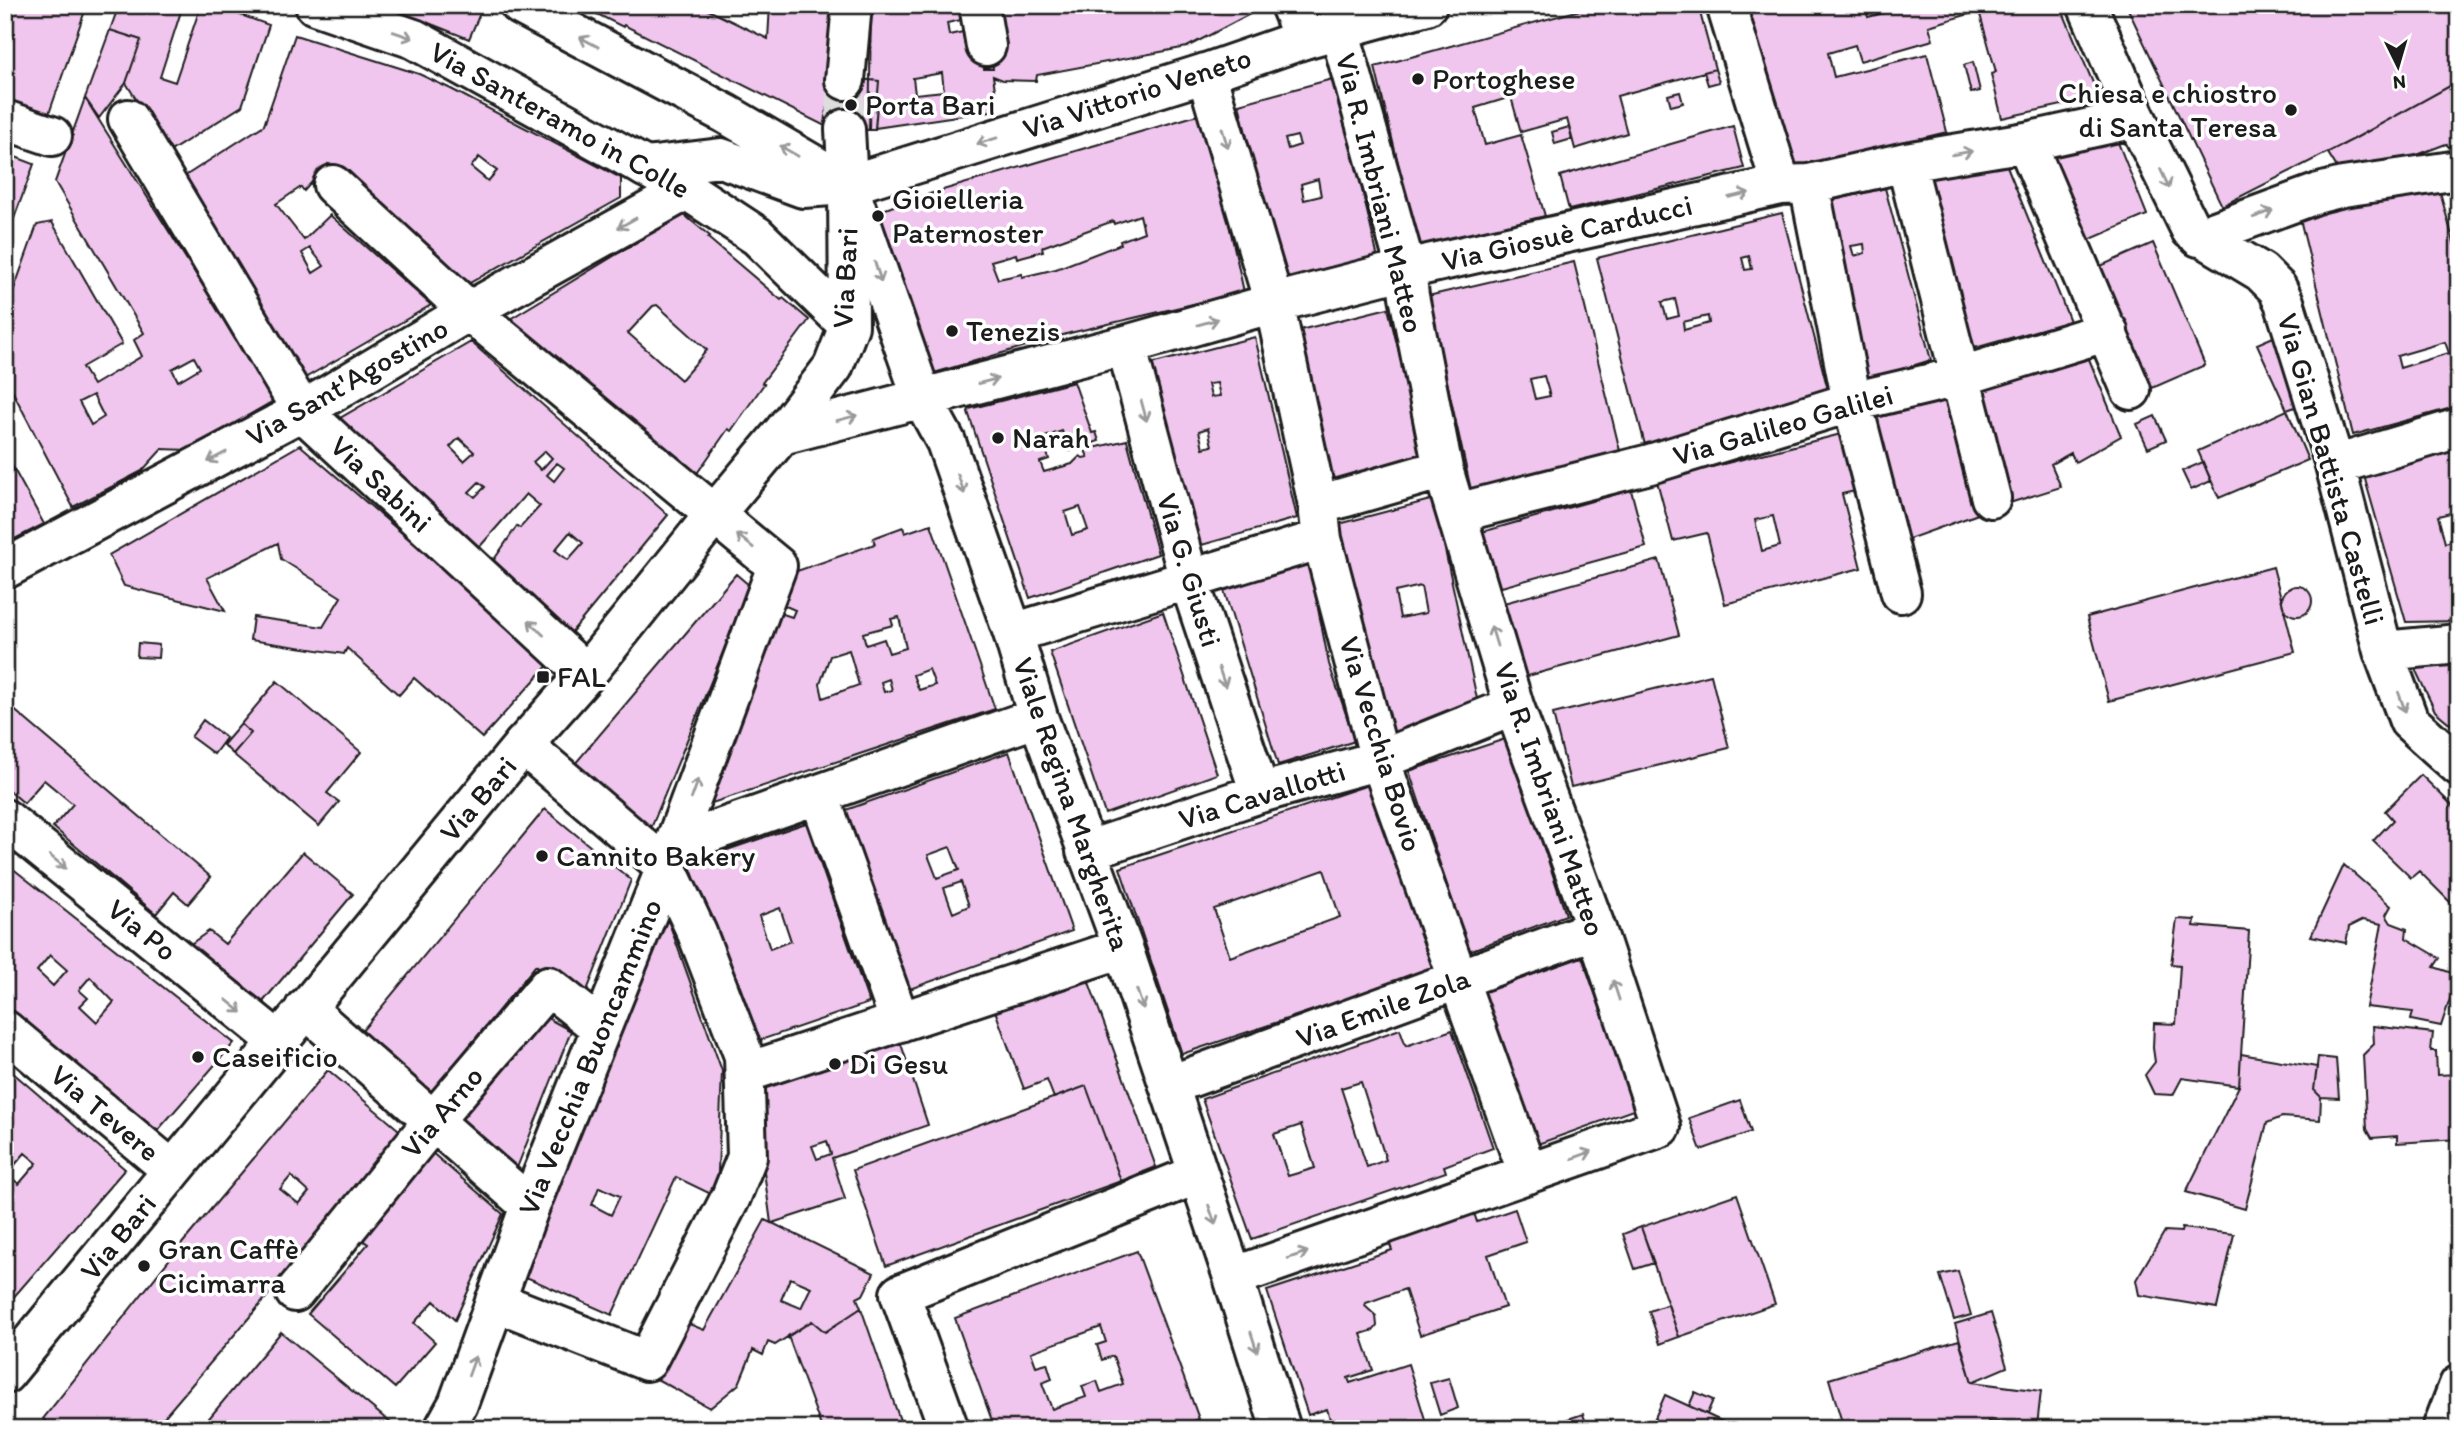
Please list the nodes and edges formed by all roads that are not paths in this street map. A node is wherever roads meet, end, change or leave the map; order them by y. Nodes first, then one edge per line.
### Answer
1 (316, 5) edge
2 (520, 5) edge
3 (852, 5) edge
4 (979, 5) edge
5 (1427, 5) edge
6 (1726, 5) edge
7 (2087, 5) edge
8 (1311, 25) edge
9 (986, 46) dead end
10 (1206, 73) junction
11 (845, 80) tunnel mouth
12 (2136, 118) junction
13 (128, 119) dead end
14 (5, 120) edge
15 (845, 129) tunnel mouth
16 (52, 136) dead end
17 (2026, 142) junction
18 (1906, 162) junction
19 (645, 167) junction
20 (2457, 176) edge
21 (334, 184) dead end
22 (848, 185) junction
23 (1795, 185) junction
24 (687, 190) junction
25 (2199, 237) junction
26 (1406, 269) junction
27 (1274, 303) junction
28 (469, 311) junction
29 (849, 326) junction
30 (2108, 331) junction
31 (1126, 345) junction
32 (1962, 376) junction
33 (2131, 390) dead end
34 (922, 398) junction
35 (1852, 401) junction
36 (302, 411) junction
37 (2459, 428) edge
38 (781, 435) junction
39 (2335, 465) junction
40 (1443, 469) junction
41 (1991, 498) dead end
42 (1457, 513) junction
43 (714, 515) junction
44 (1320, 522) junction
45 (5, 569) edge
46 (1189, 580) junction
47 (1901, 593) dead end
48 (1013, 633) junction
49 (2459, 644) edge
50 (2383, 651) junction
51 (586, 674) junction
52 (1514, 706) junction
53 (1038, 717) junction
54 (523, 745) junction
55 (1380, 760) junction
56 (2459, 766) edge
57 (1261, 793) junction
58 (818, 795) junction
59 (7, 823) edge
60 (1086, 851) junction
61 (670, 856) junction
62 (1596, 929) junction
63 (1122, 948) junction
64 (1459, 981) junction
65 (305, 1008) junction
66 (900, 1022) junction
67 (601, 1028) junction
68 (5, 1030) edge
69 (278, 1041) junction
70 (745, 1073) junction
71 (1170, 1085) junction
72 (433, 1121) junction
73 (172, 1170) junction
74 (1198, 1174) junction
75 (1528, 1174) junction
76 (530, 1206) junction
77 (1233, 1277) junction
78 (295, 1292) dead end
79 (495, 1301) junction
80 (5, 1374) edge
81 (2459, 1385) edge
82 (444, 1429) edge
83 (949, 1429) edge
84 (1281, 1429) edge
85 (2442, 1429) edge

1 -> 19 street, Via Santeramo in Colle
22 -> 2 street
3 - 11 street
4 - 9 street
5 - 8 street, Via Vittorio Veneto
6 - 23 street
7 - 12 street, Via Gian Battista Castelli
8 - 10 street, Via Vittorio Veneto
8 - 26 street, Via R. Imbriani Matteo
10 -> 22 street, Via Vittorio Veneto
10 -> 27 street, Via Vecchia Bovio
12 - 17 street, Via Giosuè Carducci
12 -> 25 street, Via Gian Battista Castelli
13 - 36 street, Via Sabini
14 - 16 street
15 - 22 street
18 -> 17 street, Via Giosuè Carducci
17 - 30 street
18 - 23 street, Via Giosuè Carducci
18 - 32 street
19 - 22 street, Via Vittorio Veneto
19 - 24 street, Via Santeramo in Colle
25 -> 20 street
21 - 28 street
22 - 29 street, Via Bari
22 -> 34 street, Viale Regina Margherita
26 -> 23 street, Via Giosuè Carducci
23 - 35 street
24 -> 28 street, Via Sant'Agostino
24 - 29 street, Via Santeramo in Colle
25 - 39 street, Via Gian Battista Castelli
26 - 27 street, Via Giosuè Carducci
26 - 40 street, Via R. Imbriani Matteo
31 -> 27 street, Via Giosuè Carducci
27 - 44 street, Via Vecchia Bovio
28 - 36 street, Via Sant'Agostino
28 - 43 street
29 - 38 street, Via Bari
30 - 32 street, Via Galileo Galilei
30 - 33 street
34 -> 31 street, Via Giosuè Carducci
31 -> 46 street, Via G. Giusti
32 - 35 street, Via Galileo Galilei
32 - 41 street
38 -> 34 street, Via Giosuè Carducci
34 -> 48 street, Viale Regina Margherita
35 - 42 street, Via Galileo Galilei
35 - 47 street
36 -> 45 street, Via Sant'Agostino
51 -> 36 street, Via Sabini
37 - 39 street
38 - 43 street, Via Bari
39 - 50 street, Via Gian Battista Castelli
40 - 42 street, Via R. Imbriani Matteo
40 - 44 street
52 -> 42 street, Via R. Imbriani Matteo
43 - 51 street, Via Bari
61 -> 43 street, Via Vecchia Buoncammino
44 - 46 street
44 - 55 street, Via Vecchia Bovio
46 - 48 street
46 -> 57 street, Via G. Giusti
48 - 53 street, Viale Regina Margherita
49 - 50 street
50 -> 56 street, Via Gian Battista Castelli
51 - 54 street, Via Bari
52 - 55 street, Via Cavallotti
52 - 62 street, Via R. Imbriani Matteo
53 - 58 street
53 - 60 street, Viale Regina Margherita
54 - 61 street
54 - 65 street, Via Bari
55 - 57 street, Via Cavallotti
55 - 64 street, Via Vecchia Bovio
57 - 60 street, Via Cavallotti
58 - 61 street
58 - 66 street
59 -> 69 street, Via Po
60 - 63 street, Viale Regina Margherita
61 - 67 street, Via Vecchia Buoncammino
61 - 70 street
62 - 64 street, Via Emile Zola
75 -> 62 street, Via R. Imbriani Matteo
63 - 66 street
63 -> 71 street, Viale Regina Margherita
64 - 71 street, Via Emile Zola
64 - 75 street, Via Vecchia Bovio
65 - 69 street, Via Bari
65 - 72 street
66 - 70 street
67 - 72 street, Via Arno
67 - 76 street, Via Vecchia Buoncammino
68 - 73 street, Via Tevere
69 - 73 street, Via Bari
70 - 79 street
71 - 74 street, Viale Regina Margherita
72 - 76 street
72 - 78 street, Via Arno
73 - 80 street, Via Bari
74 -> 77 street, Viale Regina Margherita
74 - 83 street
77 -> 75 street, Via R. Imbriani Matteo
76 - 79 street, Via Vecchia Buoncammino
77 -> 84 street, Viale Regina Margherita
82 -> 79 street, Via Vecchia Buoncammino
81 - 85 street

